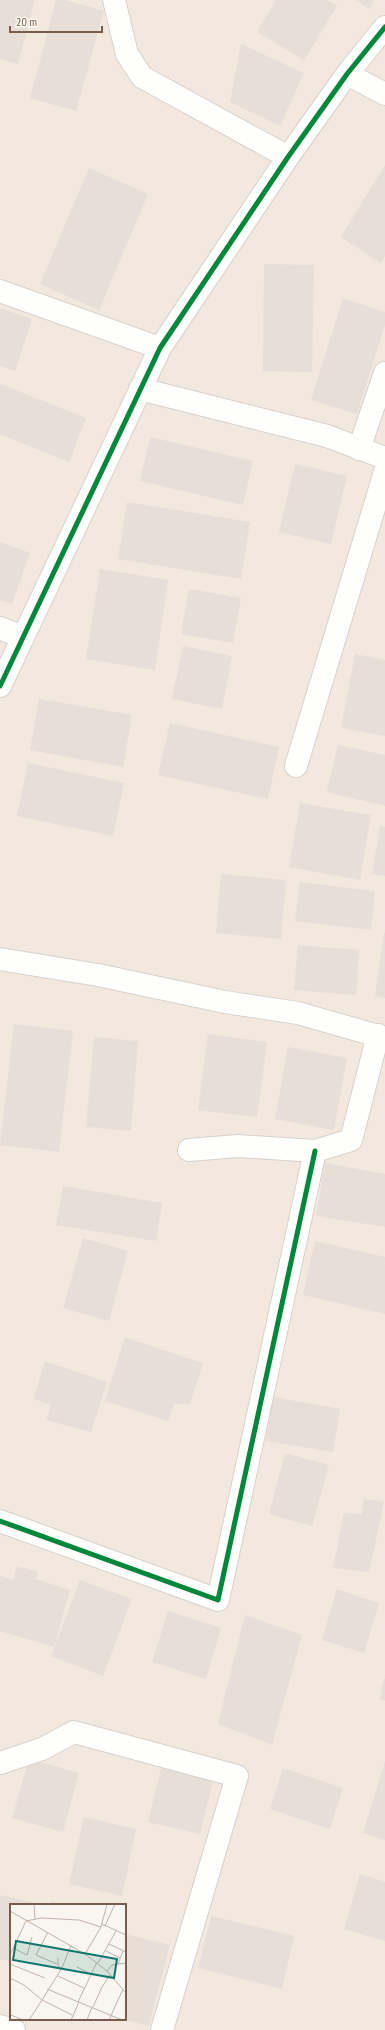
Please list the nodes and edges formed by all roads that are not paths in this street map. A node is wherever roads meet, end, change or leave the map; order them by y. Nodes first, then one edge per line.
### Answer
1 (114, 0) edge
2 (385, 27) edge
3 (347, 74) junction
4 (385, 94) edge
5 (288, 157) junction
6 (0, 292) edge
7 (160, 348) junction
8 (385, 373) edge
9 (140, 390) junction
10 (359, 449) junction
11 (385, 458) edge
12 (385, 472) edge
13 (0, 628) edge
14 (22, 637) junction
15 (0, 686) edge
16 (296, 766) dead end
17 (0, 958) edge
18 (382, 1036) edge
19 (189, 1150) dead end
20 (315, 1151) junction
21 (0, 1521) edge
22 (0, 1763) edge
23 (0, 2026) edge
24 (14, 2030) edge
25 (162, 2030) edge

1 - 5 street
2 - 3 street
3 - 4 street
3 - 5 street
5 - 7 street
6 - 7 street
7 - 9 street
8 - 10 street
9 - 10 street
9 - 14 street
10 - 11 street
12 - 16 street
13 - 14 street
14 - 15 street
17 - 18 street
18 - 20 street
19 - 20 street
20 - 21 street
22 - 25 street
23 - 24 street

